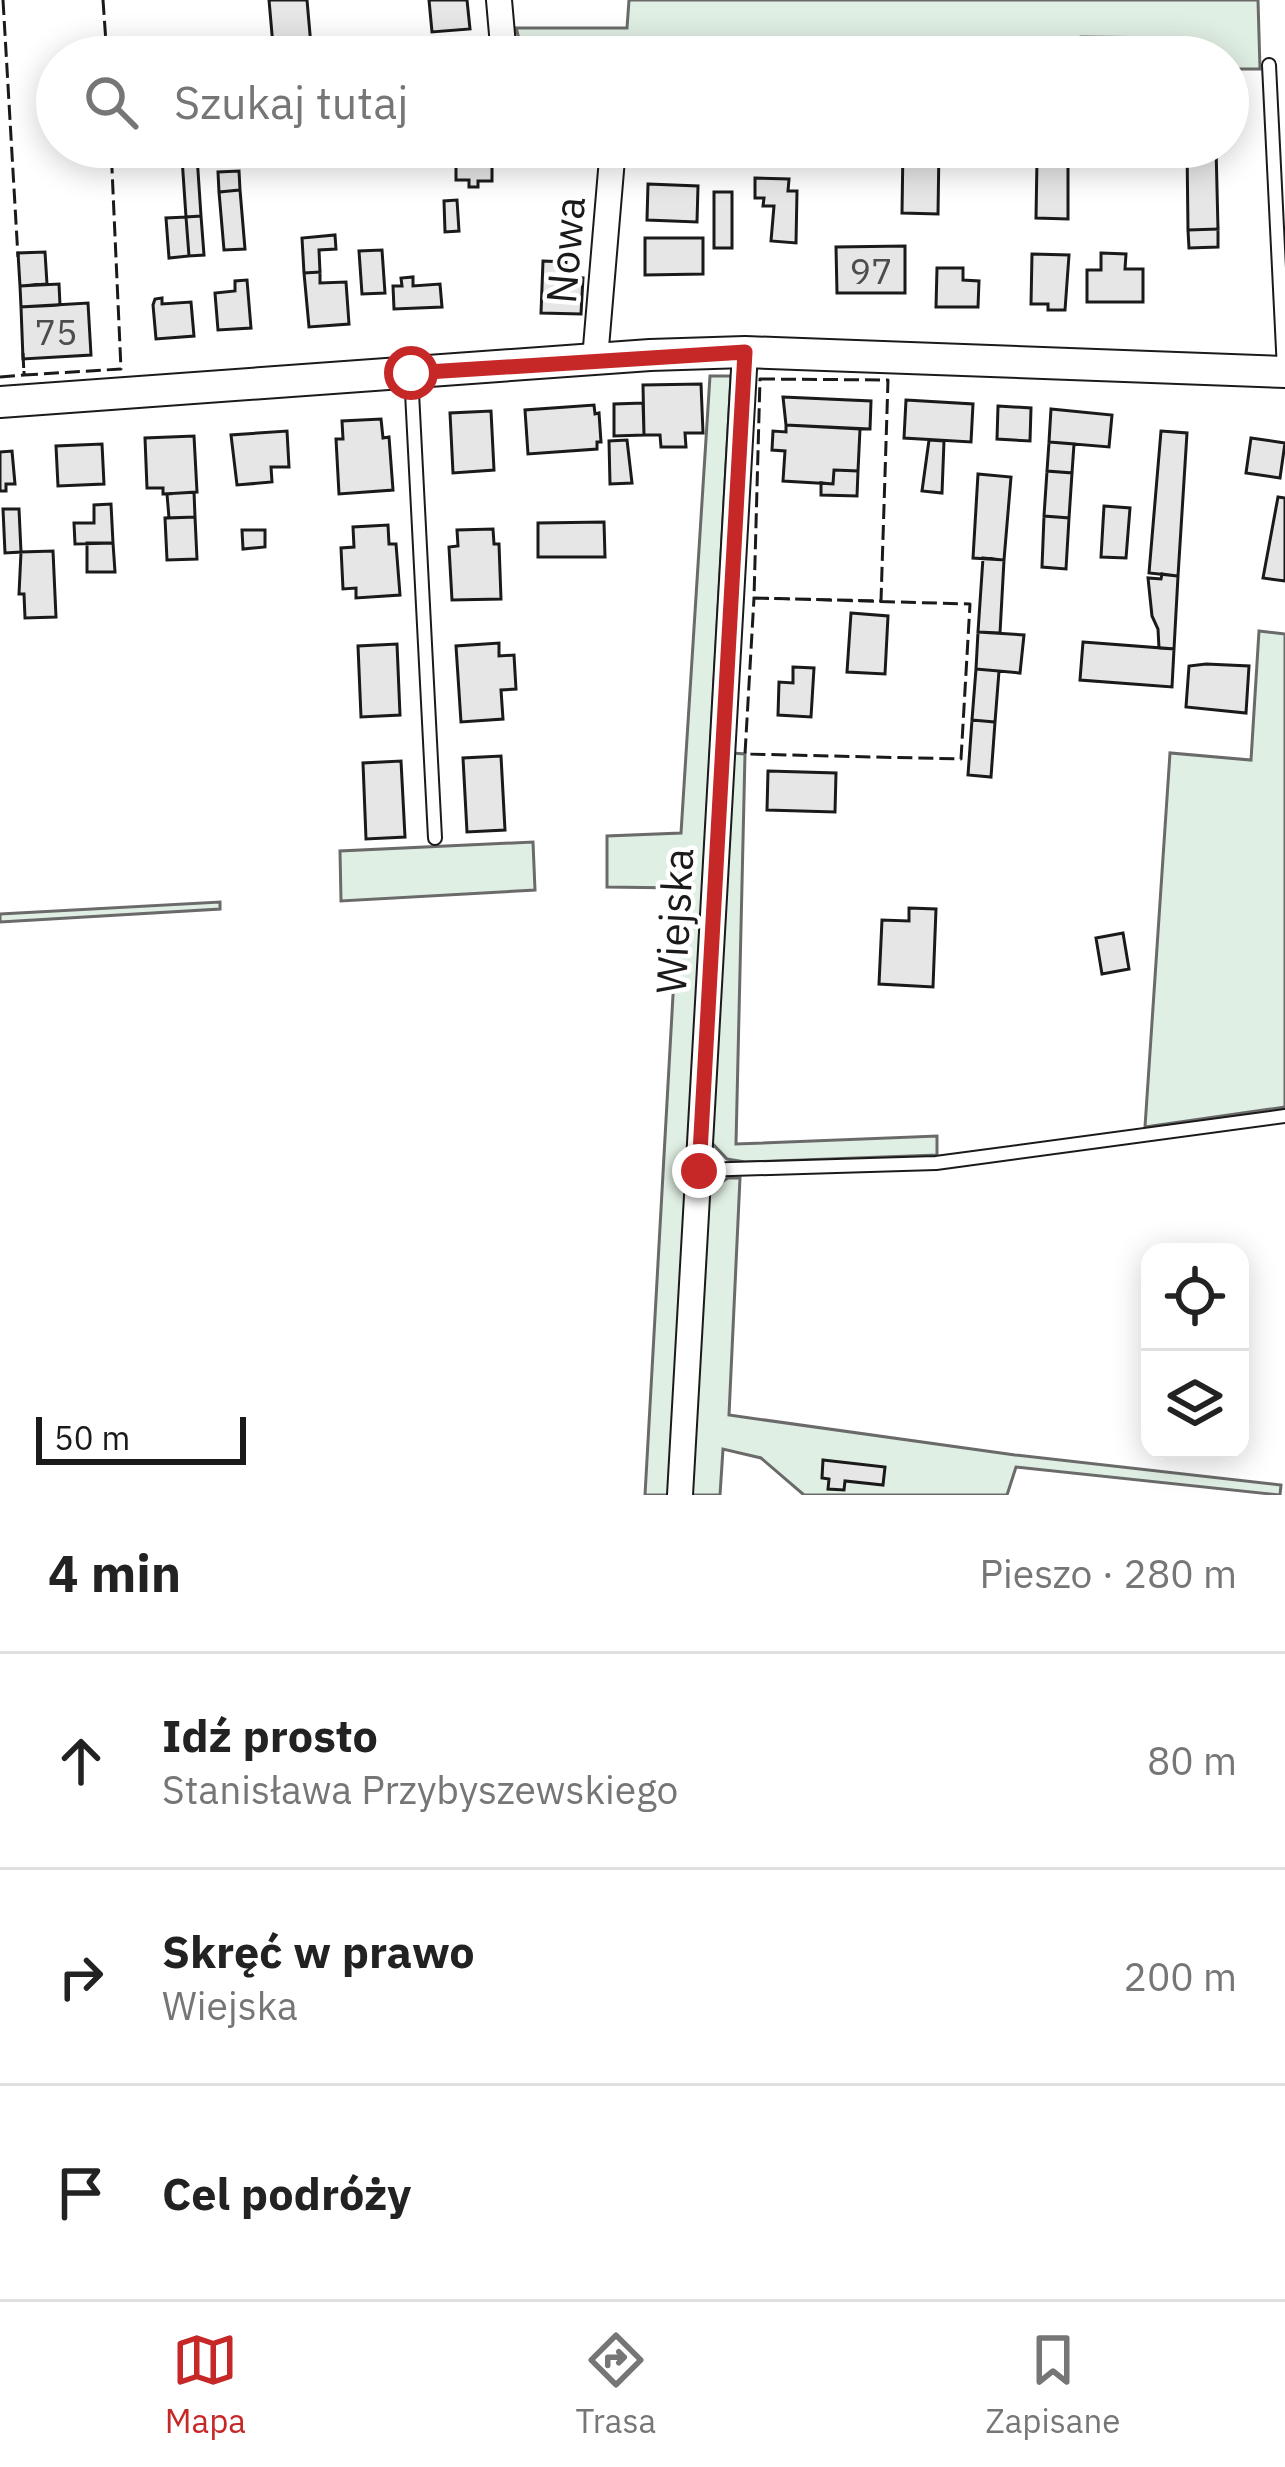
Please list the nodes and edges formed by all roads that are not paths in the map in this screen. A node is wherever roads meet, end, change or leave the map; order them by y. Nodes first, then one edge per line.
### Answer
1 (499, 0) edge
2 (502, 36) edge
3 (1269, 65) dead end
4 (611, 168) edge
5 (745, 352) junction
6 (595, 359) junction
7 (1284, 371) edge
8 (411, 373) junction
9 (0, 402) edge
10 (435, 838) dead end
11 (1285, 1116) edge
12 (699, 1171) junction
13 (680, 1495) edge

1 - 2 street
3 - 7 lane
4 - 6 street, Nowa
5 - 6 street
5 - 7 street
5 - 12 street, Wiejska
6 - 8 street
8 - 9 street
8 - 10 lane
11 - 12 lane
12 - 13 street, Wiejska

